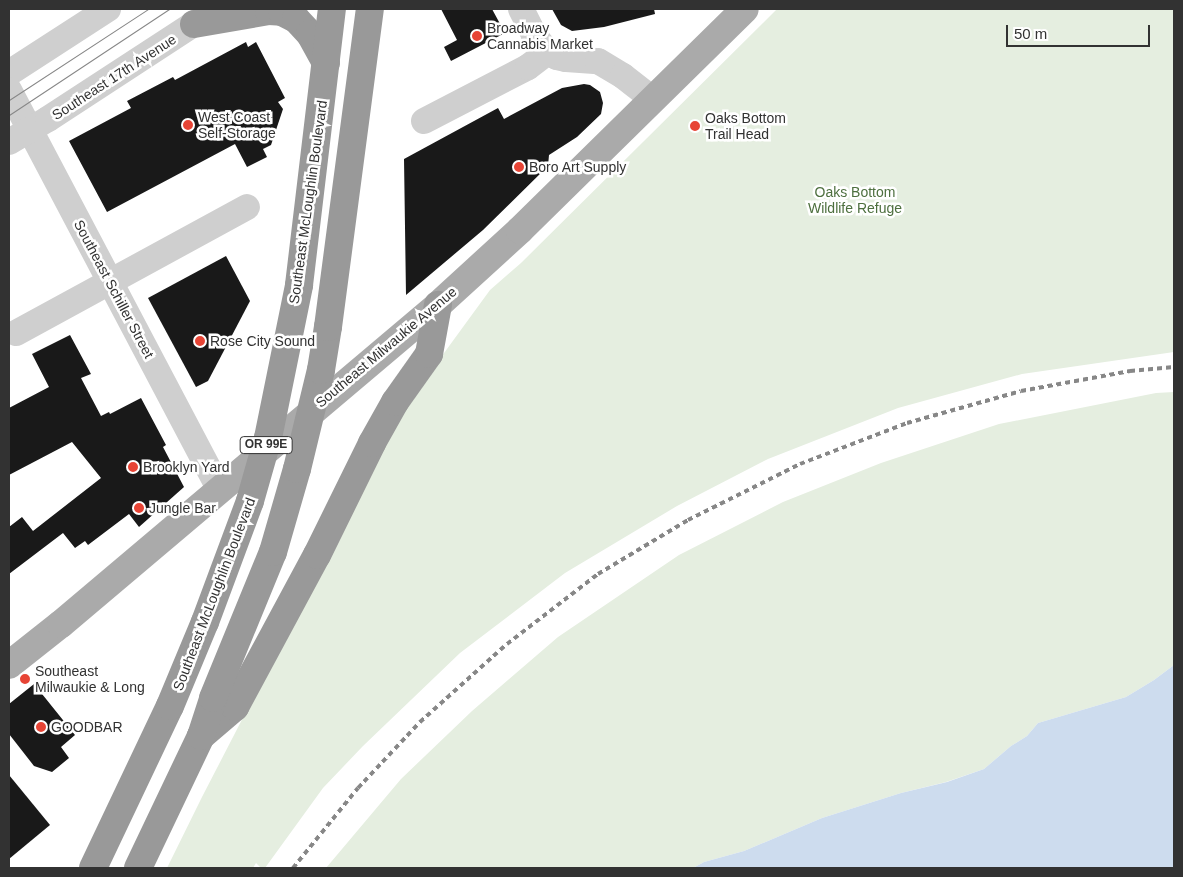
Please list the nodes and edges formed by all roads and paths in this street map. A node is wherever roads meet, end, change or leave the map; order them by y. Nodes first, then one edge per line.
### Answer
1 (108, 9) edge
2 (217, 9) edge
3 (332, 9) edge
4 (370, 9) edge
5 (521, 9) edge
6 (745, 9) edge
7 (194, 24) junction
8 (548, 52) junction
9 (326, 63) junction
10 (9, 73) edge
11 (9, 90) edge
12 (652, 99) junction
13 (424, 120) dead end
14 (19, 136) edge
15 (247, 207) dead end
16 (110, 282) junction
17 (438, 305) junction
18 (16, 333) dead end
19 (222, 487) junction
20 (9, 665) edge
21 (201, 736) junction
22 (93, 868) edge
23 (138, 868) edge

1 - 10 street
2 - 7 street, Southeast 17th Avenue
3 - 9 highway, Southeast McLoughlin Boulevard / OR 99E
4 - 21 highway, OR 99E
5 - 8 street
6 - 12 main road, Southeast Milwaukie Avenue
7 - 9 highway
7 - 14 street, Southeast 17th Avenue
8 - 12 street
8 - 13 street
9 - 22 highway, Southeast McLoughlin Boulevard / OR 99E
11 - 14 street, Southeast Schiller Street
12 - 17 main road, Southeast Milwaukie Avenue
14 - 16 street, Southeast Schiller Street
15 - 16 street
16 - 18 street
16 - 19 street, Southeast Schiller Street
17 - 19 main road, Southeast Milwaukie Avenue
17 - 21 highway
19 - 20 main road, Southeast Milwaukie Avenue
21 - 23 highway, OR 99E

